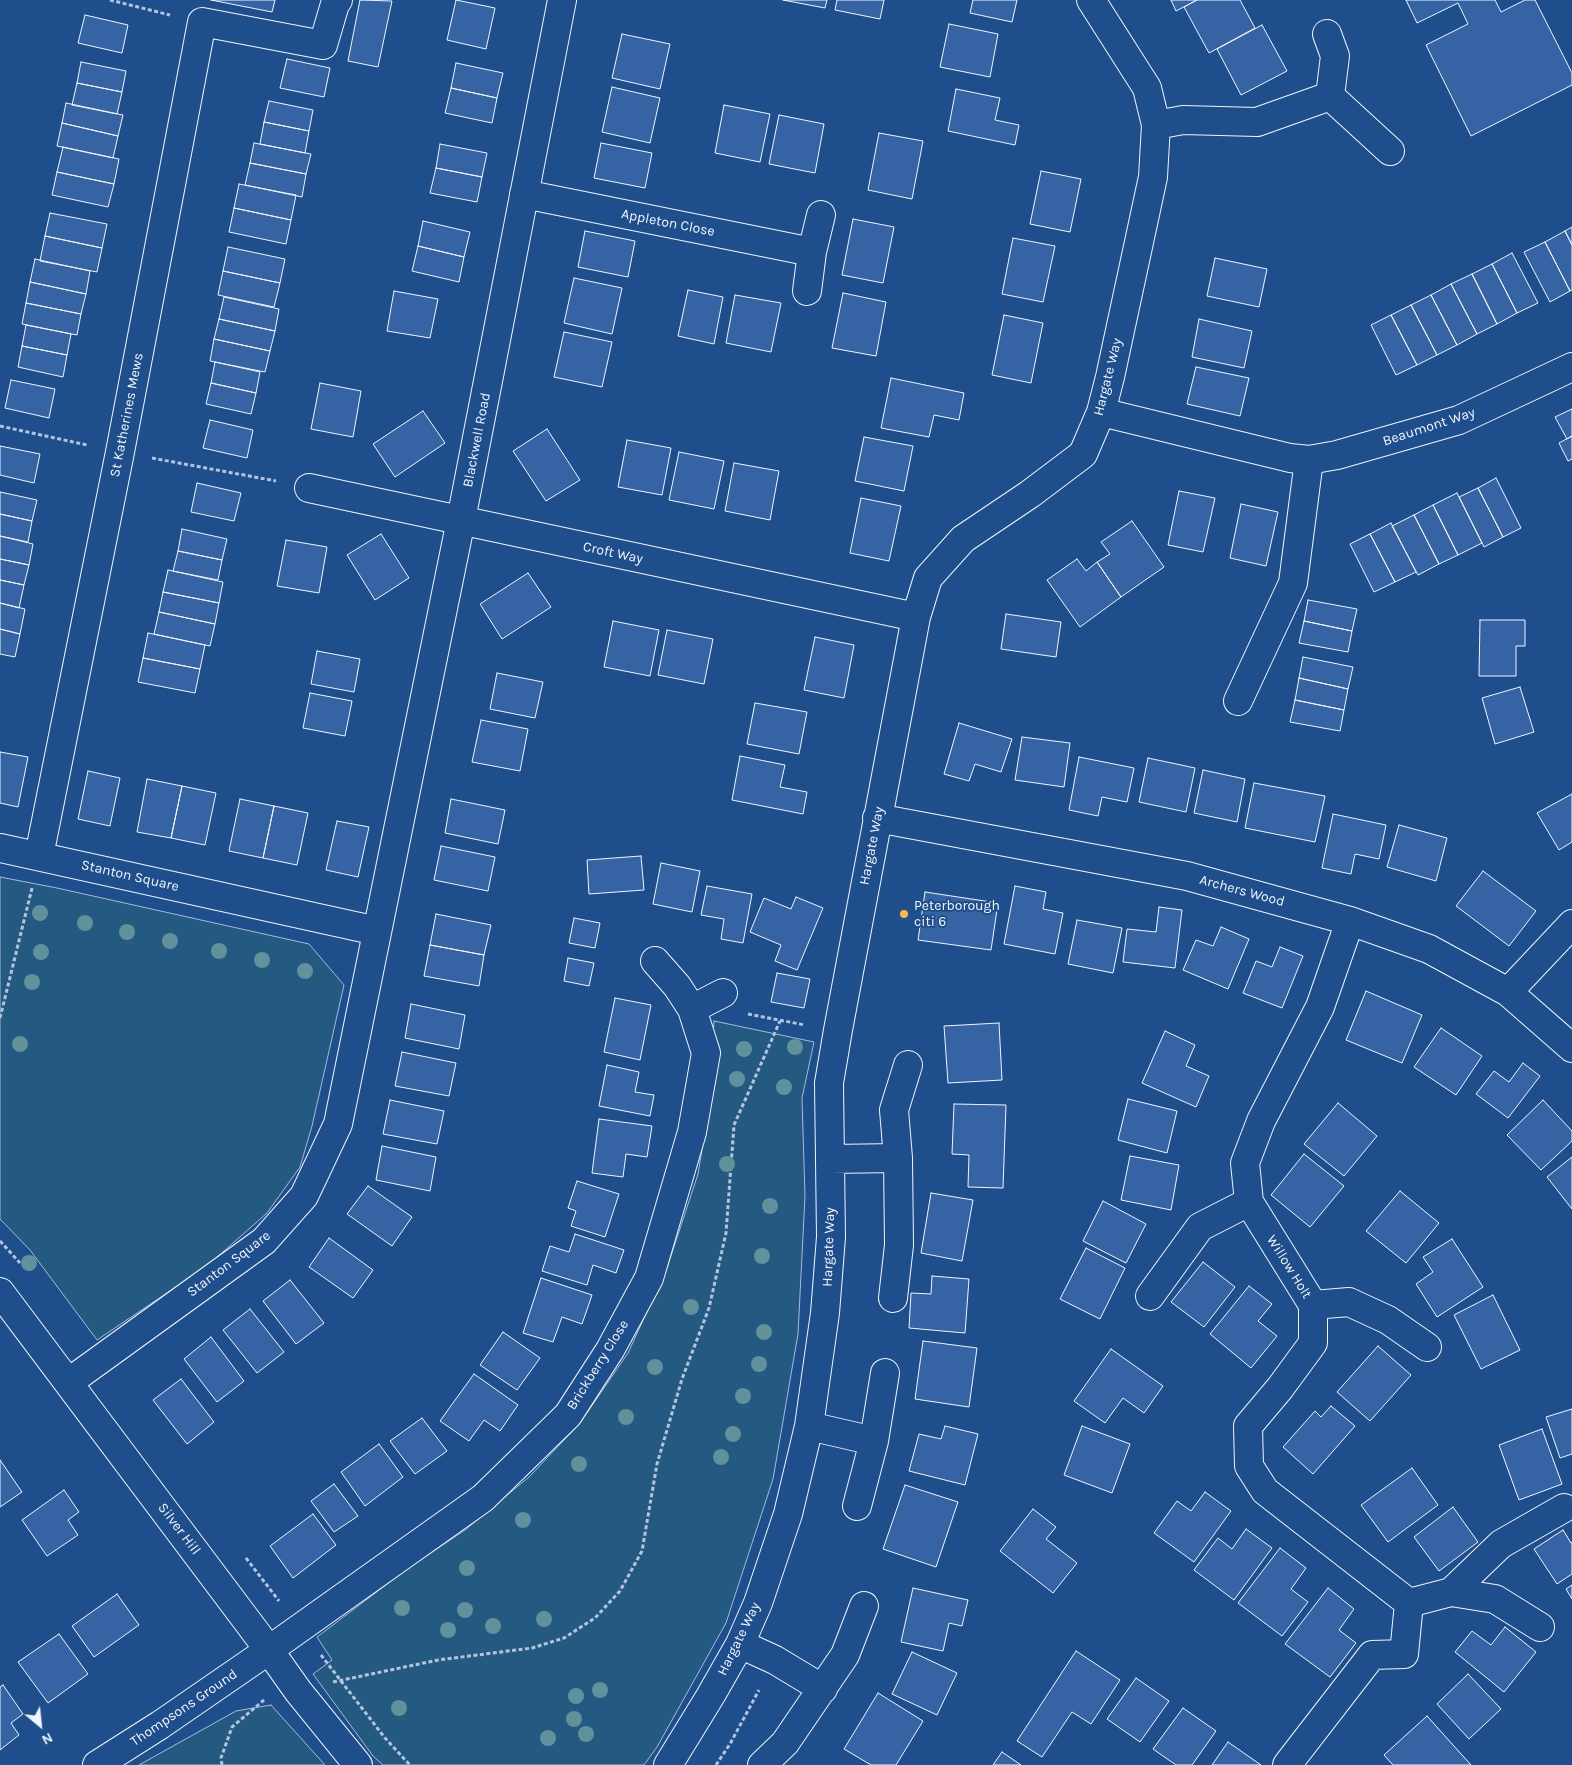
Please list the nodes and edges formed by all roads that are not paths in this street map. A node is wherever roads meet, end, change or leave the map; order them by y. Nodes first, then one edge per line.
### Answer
1 (338, 0) edge
2 (562, 0) edge
3 (1091, 0) edge
4 (1327, 34) dead end
5 (1330, 96) junction
6 (1156, 125) junction
7 (1390, 151) dead end
8 (524, 194) junction
9 (821, 215) dead end
10 (812, 252) junction
11 (807, 291) dead end
12 (1572, 367) edge
13 (1101, 412) junction
14 (1309, 460) junction
15 (309, 488) road end
16 (461, 520) junction
17 (916, 617) junction
18 (1238, 701) dead end
19 (877, 818) junction
20 (0, 848) edge
21 (39, 856) junction
22 (388, 879) joint
23 (1350, 921) junction
24 (1572, 924) edge
25 (377, 931) junction
26 (655, 961) dead end
27 (1508, 992) junction
28 (1572, 1048) edge
29 (908, 1065) dead end
30 (898, 1158) junction
31 (830, 1159) junction
32 (1249, 1202) junction
33 (0, 1292) edge
34 (1150, 1296) dead end
35 (893, 1298) dead end
36 (1313, 1305) junction
37 (1427, 1347) dead end
38 (885, 1373) dead end
39 (69, 1382) junction
40 (809, 1426) junction
41 (874, 1441) junction
42 (857, 1506) dead end
43 (1564, 1508) dead end
44 (1451, 1592) junction
45 (1408, 1603) junction
46 (864, 1606) dead end
47 (1540, 1627) dead end
48 (740, 1644) junction
49 (269, 1650) junction
50 (823, 1689) junction
51 (97, 1765) edge
52 (358, 1765) edge
53 (668, 1765) edge
54 (762, 1765) edge
55 (1287, 1765) edge

1 - 21 street, St Katherines Mews
2 - 8 street, Blackwell Road
3 - 6 street, Hargate Way
4 - 5 street
5 - 6 street
5 - 7 street
6 - 13 street, Hargate Way
8 - 10 street, Appleton Close
8 - 16 street, Blackwell Road
9 - 10 street
10 - 11 street
12 - 14 street, Beaumont Way
13 - 14 street, Beaumont Way
13 - 17 street, Hargate Way
14 - 18 street
15 - 16 street, Croft Way
16 - 17 street, Croft Way
16 - 22 street, Blackwell Road
17 - 19 street, Hargate Way
19 - 23 street, Archers Wood
19 - 31 street, Hargate Way
20 - 21 street, Stanton Square
21 - 25 street, Stanton Square
22 - 25 street, Stanton Square
23 - 27 street, Archers Wood
23 - 32 street, Willow Holt
24 - 27 street
25 - 39 street, Stanton Square
26 - 49 street, Brickberry Close
27 - 28 street, Archers Wood
29 - 30 street
30 - 31 street
30 - 35 street
31 - 40 street, Hargate Way
32 - 34 street
32 - 36 street, Willow Holt
33 - 39 street, Silver Hill
36 - 37 street
36 - 45 street, Willow Holt
38 - 41 street
39 - 49 street, Silver Hill
40 - 41 street
40 - 48 street, Hargate Way
41 - 42 street
43 - 44 street
44 - 45 street
44 - 47 street
45 - 55 street
46 - 50 street
48 - 50 street
48 - 53 street, Hargate Way
49 - 51 street, Thompsons Ground
49 - 52 street, Silver Hill
50 - 54 street

